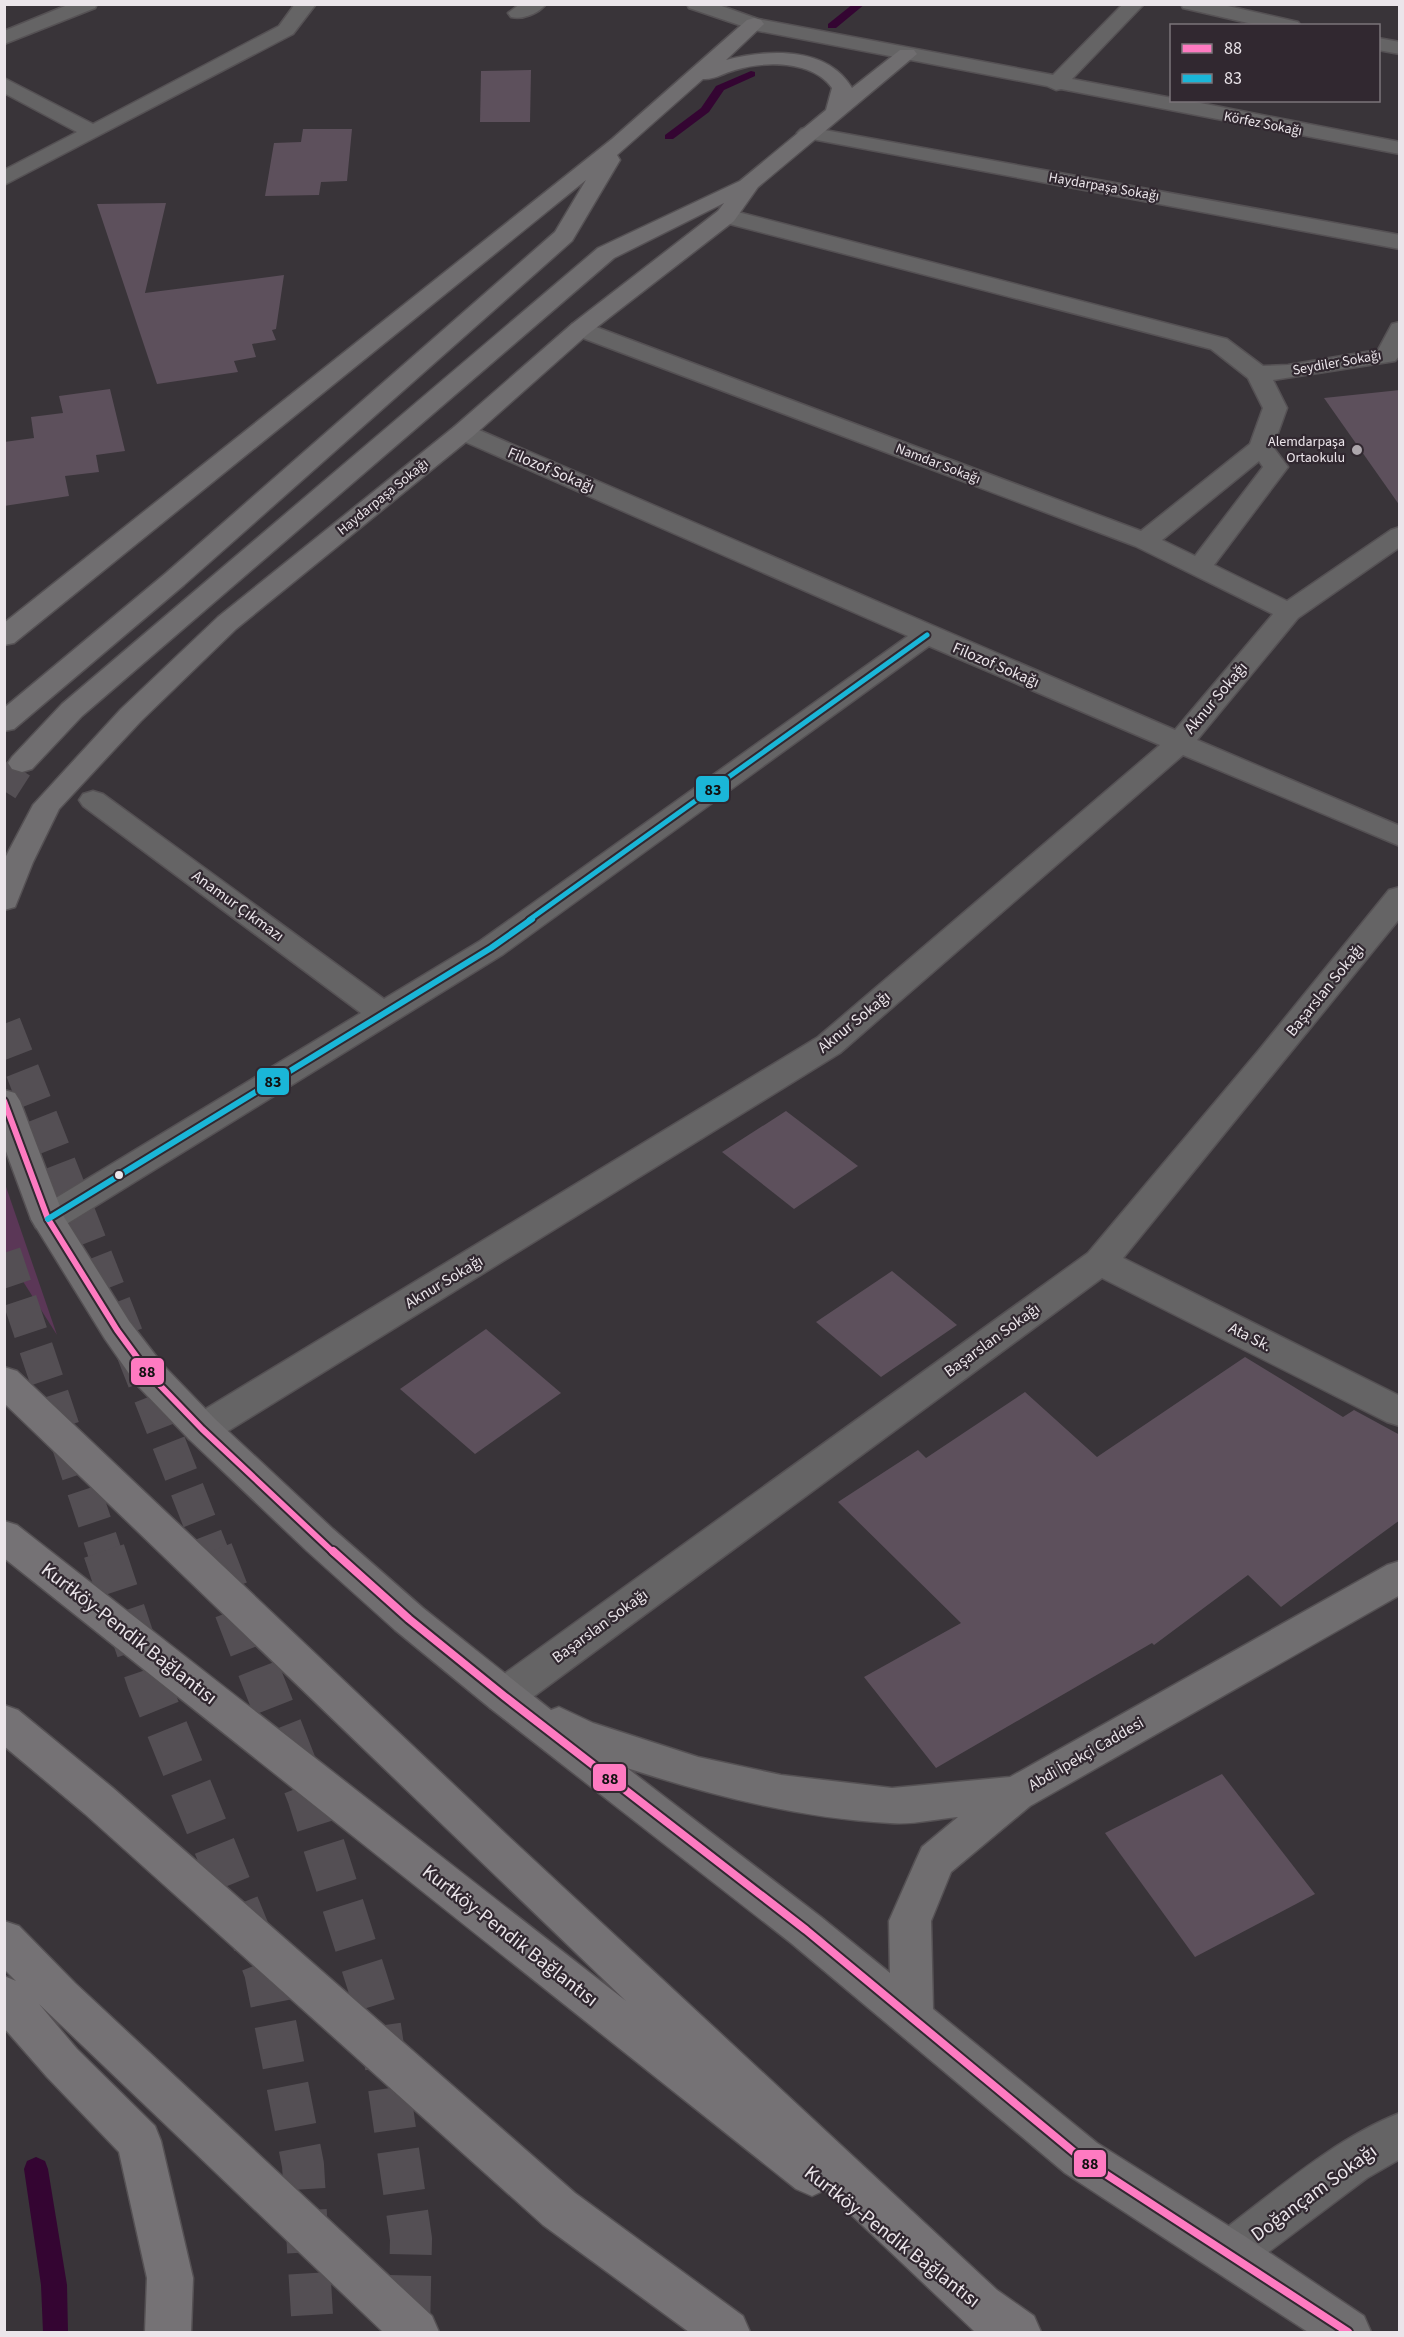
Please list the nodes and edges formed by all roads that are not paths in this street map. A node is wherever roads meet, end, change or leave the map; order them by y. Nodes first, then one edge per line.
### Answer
1 (88, 4) edge
2 (537, 4) edge
3 (696, 4) edge
4 (1135, 4) edge
5 (1190, 4) edge
6 (296, 7) edge
7 (518, 13) dead end
8 (754, 24) junction
9 (1282, 24) edge
10 (4, 38) edge
11 (1380, 44) edge
12 (1400, 48) edge
13 (907, 54) junction
14 (690, 81) junction
15 (4, 84) edge
16 (1056, 84) junction
17 (836, 111) junction
18 (93, 132) junction
19 (808, 133) junction
20 (619, 143) junction
21 (1400, 148) edge
22 (4, 179) edge
23 (750, 182) junction
24 (726, 216) junction
25 (1400, 242) edge
26 (580, 329) junction
27 (1400, 329) edge
28 (1258, 374) junction
29 (463, 432) junction
30 (1261, 447) junction
31 (1400, 535) edge
32 (1144, 541) junction
33 (1199, 568) junction
34 (1289, 612) junction
35 (927, 635) junction
36 (4, 637) edge
37 (4, 723) edge
38 (1179, 742) junction
39 (22, 763) tunnel mouth
40 (93, 800) dead end
41 (1400, 837) edge
42 (1400, 897) edge
43 (4, 900) edge
44 (383, 1014) junction
45 (4, 1101) edge
46 (48, 1219) junction
47 (1100, 1262) junction
48 (4, 1381) edge
49 (1400, 1412) edge
50 (202, 1429) junction
51 (4, 1536) edge
52 (1400, 1576) edge
53 (504, 1696) junction
54 (4, 1722) edge
55 (1016, 1794) junction
56 (4, 1940) edge
57 (4, 1996) edge
58 (912, 2019) junction
59 (1400, 2134) edge
60 (1230, 2253) junction
61 (1004, 2324) edge
62 (168, 2332) edge
63 (416, 2332) edge
64 (727, 2332) edge
65 (1348, 2332) edge

1 - 10 street
2 - 7 street
3 - 8 street, Körfez Sokağı
4 - 16 street
5 - 9 street
6 - 18 street
8 - 13 street, Körfez Sokağı
8 - 14 street
11 - 12 street
13 - 16 street, Körfez Sokağı
13 - 17 street, Haydarpaşa Sokağı
14 - 17 street
14 - 20 street
15 - 18 street
16 - 21 street, Körfez Sokağı
17 - 19 street, Haydarpaşa Sokağı
18 - 22 street
19 - 23 street, Haydarpaşa Sokağı
19 - 25 street, Haydarpaşa Sokağı
20 - 36 street
20 - 37 street
23 - 24 street, Haydarpaşa Sokağı
23 - 39 street
24 - 26 street, Haydarpaşa Sokağı
24 - 28 street
26 - 29 street, Haydarpaşa Sokağı
26 - 32 street, Namdar Sokağı
27 - 28 street, Seydiler Sokağı
28 - 30 street
29 - 35 street, Filozof Sokağı
29 - 43 street, Haydarpaşa Sokağı
30 - 32 street
30 - 33 street
31 - 34 street, Aknur Sokağı
32 - 33 street, Namdar Sokağı
33 - 34 street, Namdar Sokağı
34 - 38 street, Aknur Sokağı
35 - 38 street, Filozof Sokağı
35 - 44 street
38 - 41 street, Filozof Sokağı
38 - 50 street, Aknur Sokağı
40 - 44 street, Anamur Çıkmazı
42 - 47 street, Başarslan Sokağı
44 - 46 street
45 - 46 street
46 - 50 street
47 - 49 street, Ata Sk.
47 - 53 street, Başarslan Sokağı
48 - 61 highway
50 - 53 street
51 - 61 highway, Kurtköy-Pendik Bağlantısı
52 - 55 street, Abdi İpekçi Caddesi
53 - 55 street, Abdi İpekçi Caddesi
53 - 58 street
54 - 64 highway
55 - 58 street
56 - 63 highway
57 - 62 highway
58 - 60 street
59 - 60 street, Doğançam Sokağı
60 - 65 street

